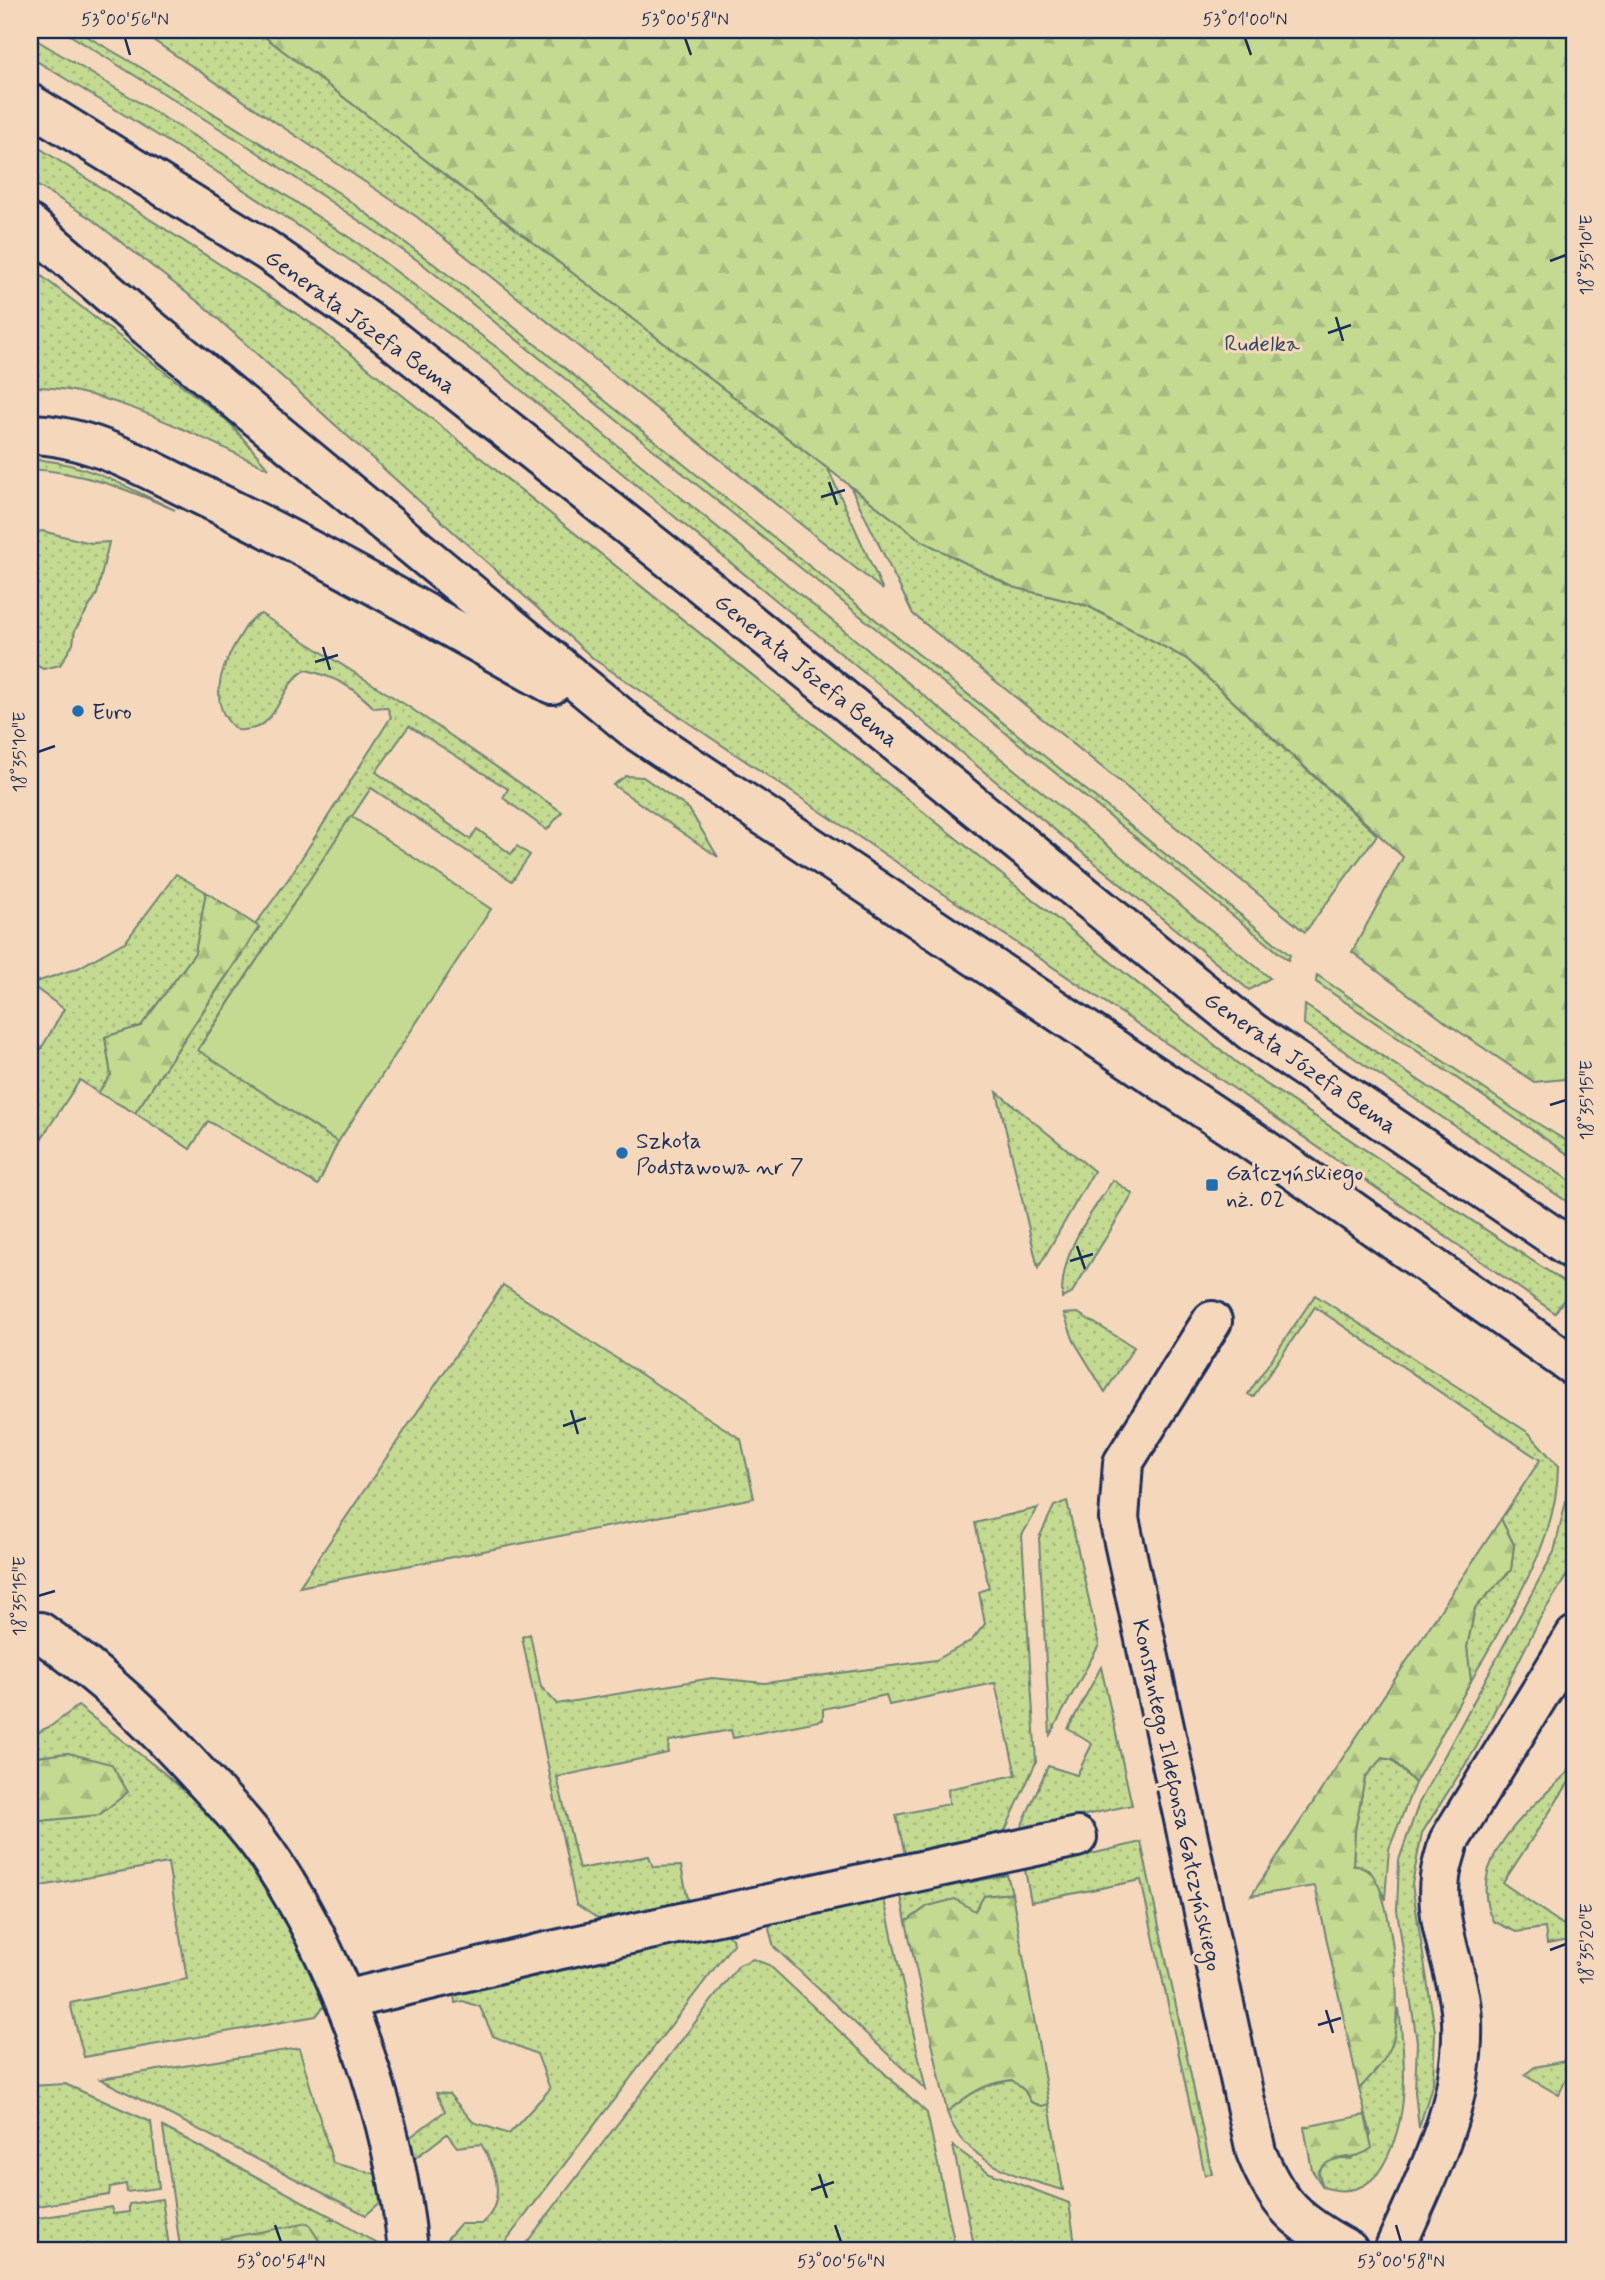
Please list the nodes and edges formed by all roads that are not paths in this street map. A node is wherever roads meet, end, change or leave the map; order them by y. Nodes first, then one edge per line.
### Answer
1 (30, 104) edge
2 (30, 225) edge
3 (30, 434) edge
4 (637, 731) junction
5 (1575, 1251) edge
6 (1212, 1321) dead end
7 (1575, 1367) edge
8 (40, 1632) dead end
9 (1575, 1636) edge
10 (1077, 1837) dead end
11 (345, 2000) junction
12 (408, 2250) edge
13 (1348, 2250) edge
14 (1394, 2250) edge

1 - 5 main road, Generała Józefa Bema
2 - 4 main road
3 - 4 main road
4 - 7 main road
6 - 13 main road, Konstantego Ildefonsa Gałczyńskiego
8 - 11 main road
9 - 14 main road
10 - 11 main road
11 - 12 main road

